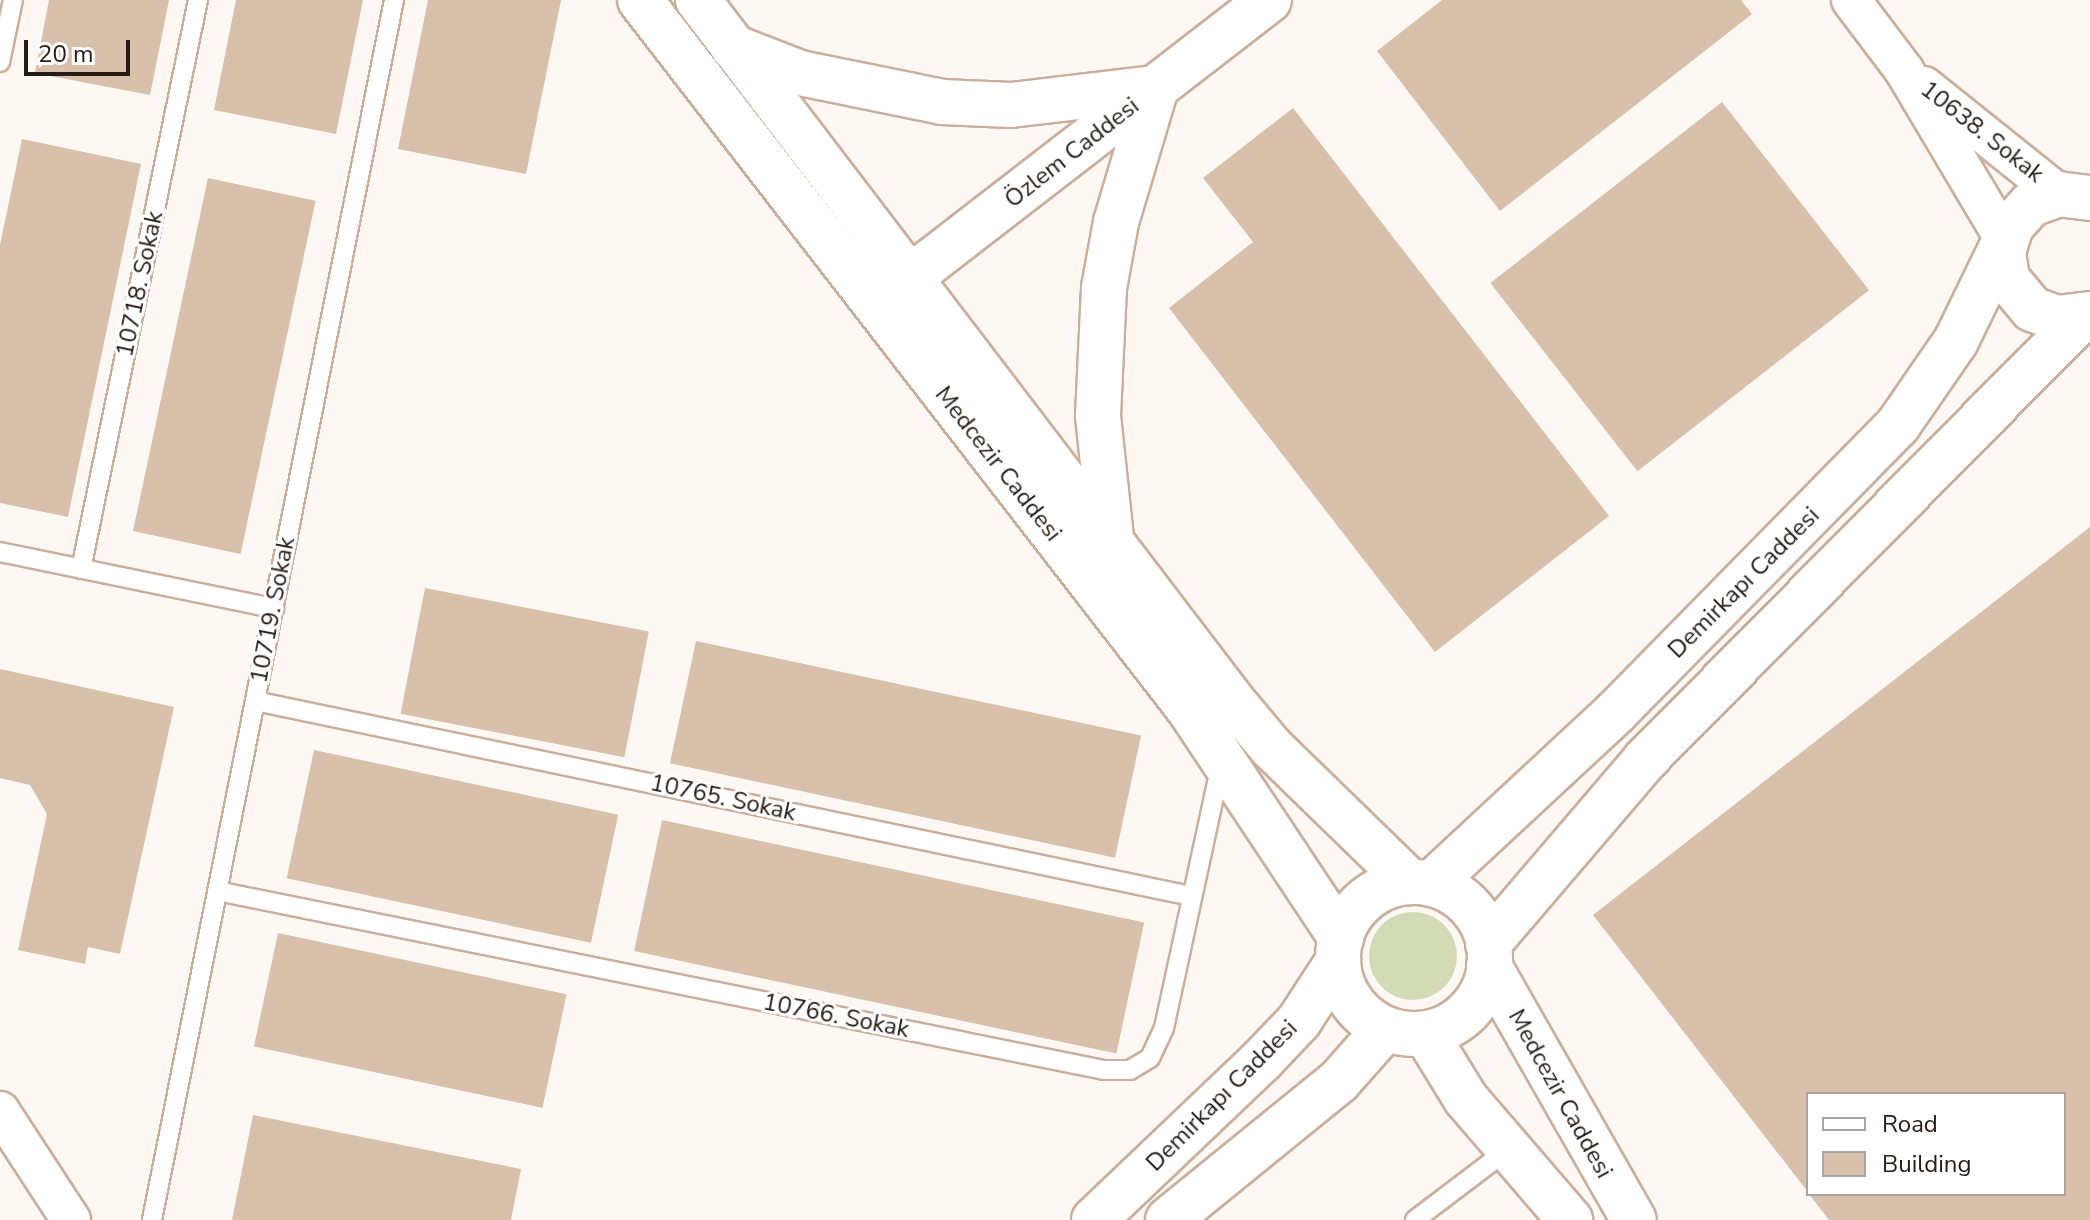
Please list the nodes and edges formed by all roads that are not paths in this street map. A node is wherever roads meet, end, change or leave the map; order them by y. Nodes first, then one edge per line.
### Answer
1 (13, 0) edge
2 (198, 0) edge
3 (394, 0) edge
4 (640, 0) edge
5 (698, 0) edge
6 (1269, 0) edge
7 (1851, 0) edge
8 (733, 47) junction
9 (0, 62) edge
10 (1904, 70) junction
11 (1156, 88) junction
12 (2080, 191) edge
13 (2005, 240) junction
14 (909, 279) junction
15 (875, 305) junction
16 (2088, 320) edge
17 (1112, 544) junction
18 (0, 552) edge
19 (81, 569) junction
20 (274, 608) junction
21 (255, 701) junction
22 (1222, 759) junction
23 (1420, 883) junction
24 (217, 891) junction
25 (1191, 896) junction
26 (1339, 949) junction
27 (1489, 955) junction
28 (1406, 1031) junction
29 (0, 1111) edge
30 (1510, 1148) junction
31 (71, 1220) edge
32 (152, 1220) edge
33 (1094, 1220) edge
34 (1168, 1220) edge
35 (1415, 1220) edge
36 (1570, 1220) edge
37 (1634, 1220) edge

1 - 9 lane
2 - 19 lane, 10718. Sokak
3 - 20 lane, 10719. Sokak
4 - 15 street, Medcezir Caddesi
5 - 8 street, Medcezir Caddesi
6 - 11 street, Özlem Caddesi
7 - 10 street, 10638. Sokak
8 - 11 street
8 - 14 street, Medcezir Caddesi
10 - 12 street, 10638. Sokak
10 - 13 street, 10638. Sokak
11 - 14 street, Özlem Caddesi
11 - 17 street
12 - 13 street, Demirkapı Caddesi
13 - 16 street
13 - 23 street, Demirkapı Caddesi
14 - 15 street, Özlem Caddesi
14 - 17 street, Medcezir Caddesi
15 - 22 street, Medcezir Caddesi
16 - 27 street
17 - 23 street, Medcezir Caddesi
18 - 19 lane
19 - 20 lane
20 - 21 lane, 10719. Sokak
21 - 24 lane, 10719. Sokak
21 - 25 lane, 10765. Sokak
22 - 25 lane, 10766. Sokak
22 - 26 street, Medcezir Caddesi
23 - 26 street
23 - 27 street
24 - 25 lane, 10766. Sokak
24 - 32 lane, 10719. Sokak
26 - 28 street
26 - 33 street, Demirkapı Caddesi
27 - 28 street
27 - 37 street, Medcezir Caddesi
28 - 30 street
28 - 34 street
29 - 31 street
30 - 35 lane
30 - 36 street

